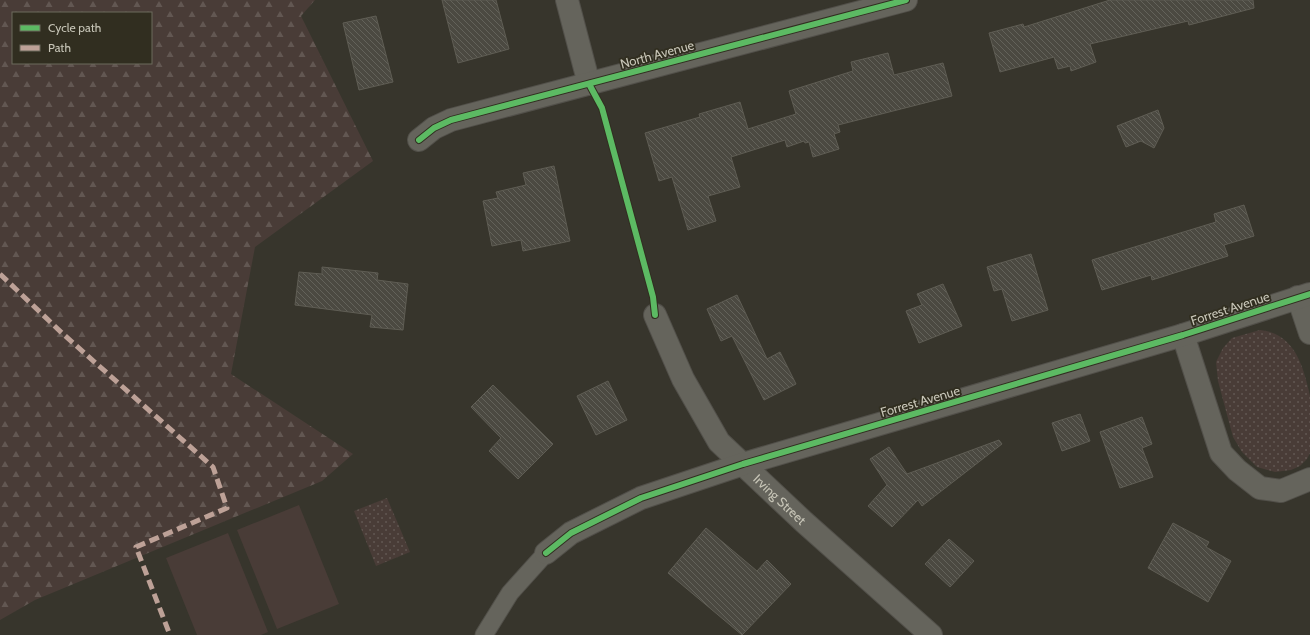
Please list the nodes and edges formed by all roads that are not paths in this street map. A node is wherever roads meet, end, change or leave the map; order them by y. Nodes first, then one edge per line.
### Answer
1 (567, 0) edge
2 (906, 0) edge
3 (589, 84) junction
4 (419, 140) dead end
5 (1304, 296) edge
6 (655, 315) dead end
7 (1310, 333) edge
8 (1183, 335) junction
9 (743, 464) junction
10 (1310, 479) edge
11 (546, 553) joint
12 (484, 635) edge
13 (931, 635) edge

1 - 3 street
2 - 3 street, North Avenue
3 - 4 street, North Avenue
5 - 7 street, Forrest Avenue
5 - 8 street, Forrest Avenue
6 - 9 street, Irving Street
8 - 9 street, Forrest Avenue
8 - 10 street, Forrest Avenue
9 - 11 street, Forrest Avenue
9 - 13 street, Irving Street
11 - 12 lane

